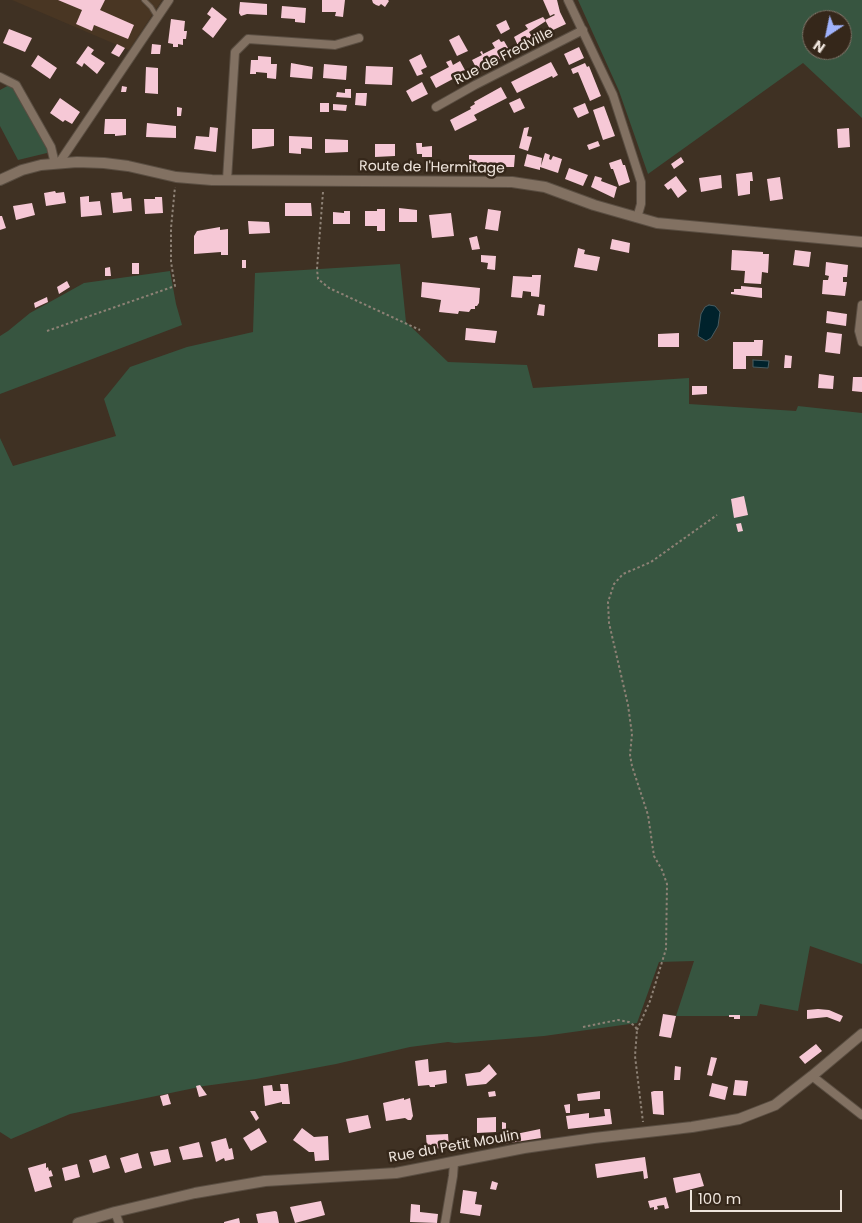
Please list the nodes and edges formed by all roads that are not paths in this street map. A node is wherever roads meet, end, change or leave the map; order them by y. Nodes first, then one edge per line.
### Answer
1 (144, 0) edge
2 (169, 0) edge
3 (568, 0) edge
4 (157, 17) junction
5 (583, 30) junction
6 (359, 38) dead end
7 (0, 77) edge
8 (436, 107) dead end
9 (57, 163) junction
10 (0, 180) edge
11 (227, 180) junction
12 (637, 218) junction
13 (862, 242) edge
14 (862, 305) edge
15 (862, 342) edge
16 (862, 1034) edge
17 (812, 1076) junction
18 (862, 1115) edge
19 (454, 1163) junction
20 (115, 1212) junction
21 (78, 1223) edge
22 (119, 1223) edge
23 (445, 1223) edge

1 - 4 lane
2 - 4 street
3 - 5 street
4 - 9 street
5 - 8 street, Rue de Fredville
5 - 12 street
6 - 11 street
7 - 9 street
9 - 10 street, Route de l'Hermitage
9 - 11 street, Route de l'Hermitage
11 - 12 street, Route de l'Hermitage
12 - 13 street, Route de l'Hermitage
14 - 15 street
16 - 17 street, Rue du Petit Moulin
17 - 18 street
17 - 19 street, Rue du Petit Moulin
19 - 20 street, Rue du Petit Moulin
19 - 23 street
20 - 21 street, Rue du Petit Moulin
20 - 22 street

